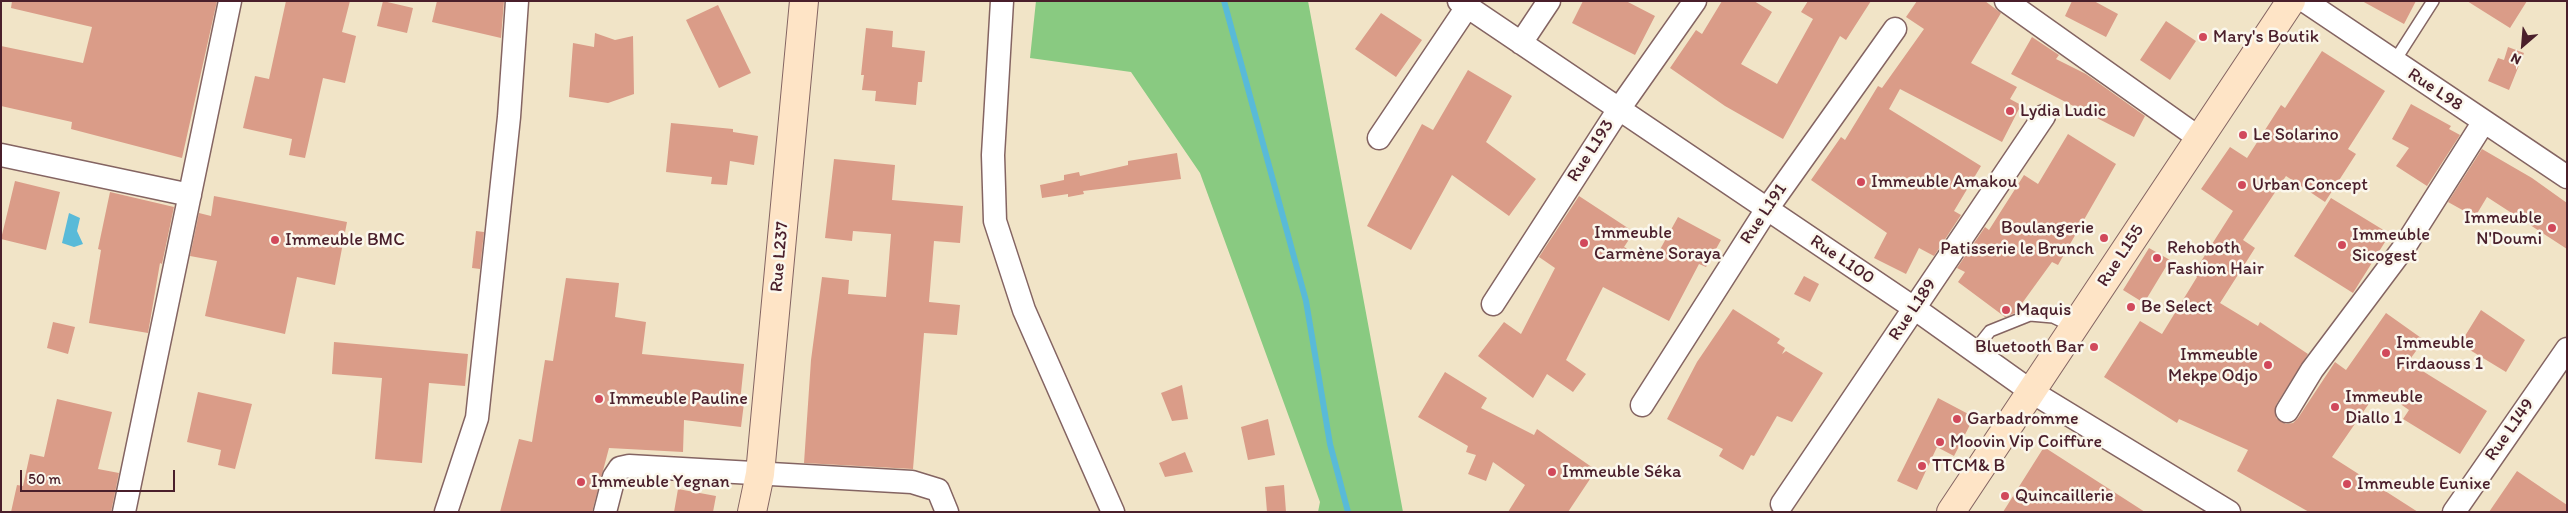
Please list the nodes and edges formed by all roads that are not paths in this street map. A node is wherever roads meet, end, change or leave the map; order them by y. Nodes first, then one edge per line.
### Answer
1 (230, 1) edge
2 (517, 1) edge
3 (804, 1) edge
4 (1002, 1) edge
5 (1549, 1) edge
6 (1695, 1) edge
7 (2006, 1) edge
8 (2291, 1) edge
9 (2305, 1) edge
10 (2432, 1) edge
11 (1463, 4) edge
12 (1896, 29) dead end
13 (1522, 43) junction
14 (2394, 62) junction
15 (1619, 109) junction
16 (2044, 116) dead end
17 (2483, 123) junction
18 (1380, 138) dead end
19 (2199, 138) junction
20 (1, 155) edge
21 (2567, 177) edge
22 (190, 195) junction
23 (1767, 209) junction
24 (1493, 304) dead end
25 (1914, 308) junction
26 (2074, 327) junction
27 (2567, 349) edge
28 (1974, 351) junction
29 (2032, 392) junction
30 (1642, 405) dead end
31 (2287, 411) dead end
32 (760, 474) junction
33 (1782, 504) dead end
34 (124, 512) edge
35 (446, 512) edge
36 (605, 512) edge
37 (752, 512) edge
38 (947, 512) edge
39 (1113, 512) edge
40 (1951, 512) edge
41 (2229, 512) edge
42 (2454, 512) edge

1 - 22 street
2 - 35 street
3 - 32 street, Rue L237
4 - 39 street
5 - 13 street
6 - 15 street, Rue L193
7 - 19 street
8 - 19 street, Rue L155
9 - 14 street, Rue L98
10 - 14 lane
11 - 13 street, Rue L100
11 - 18 street
12 - 23 street, Rue L191
13 - 15 street, Rue L100
14 - 17 street, Rue L98
15 - 23 street, Rue L100
15 - 24 street, Rue L193
16 - 25 street, Rue L189
17 - 21 street, Rue L98
17 - 31 street
19 - 26 street, Rue L155
20 - 22 street
22 - 34 street
23 - 25 street, Rue L100
23 - 30 street, Rue L191
25 - 28 street, Rue L100
25 - 33 street, Rue L189
26 - 28 lane
26 - 29 street, Rue L155
27 - 42 street, Rue L149
28 - 29 street, Rue L100
29 - 40 street, Rue L155
29 - 41 street, Rue L100
32 - 36 street
32 - 37 street, Rue L237
32 - 38 street

